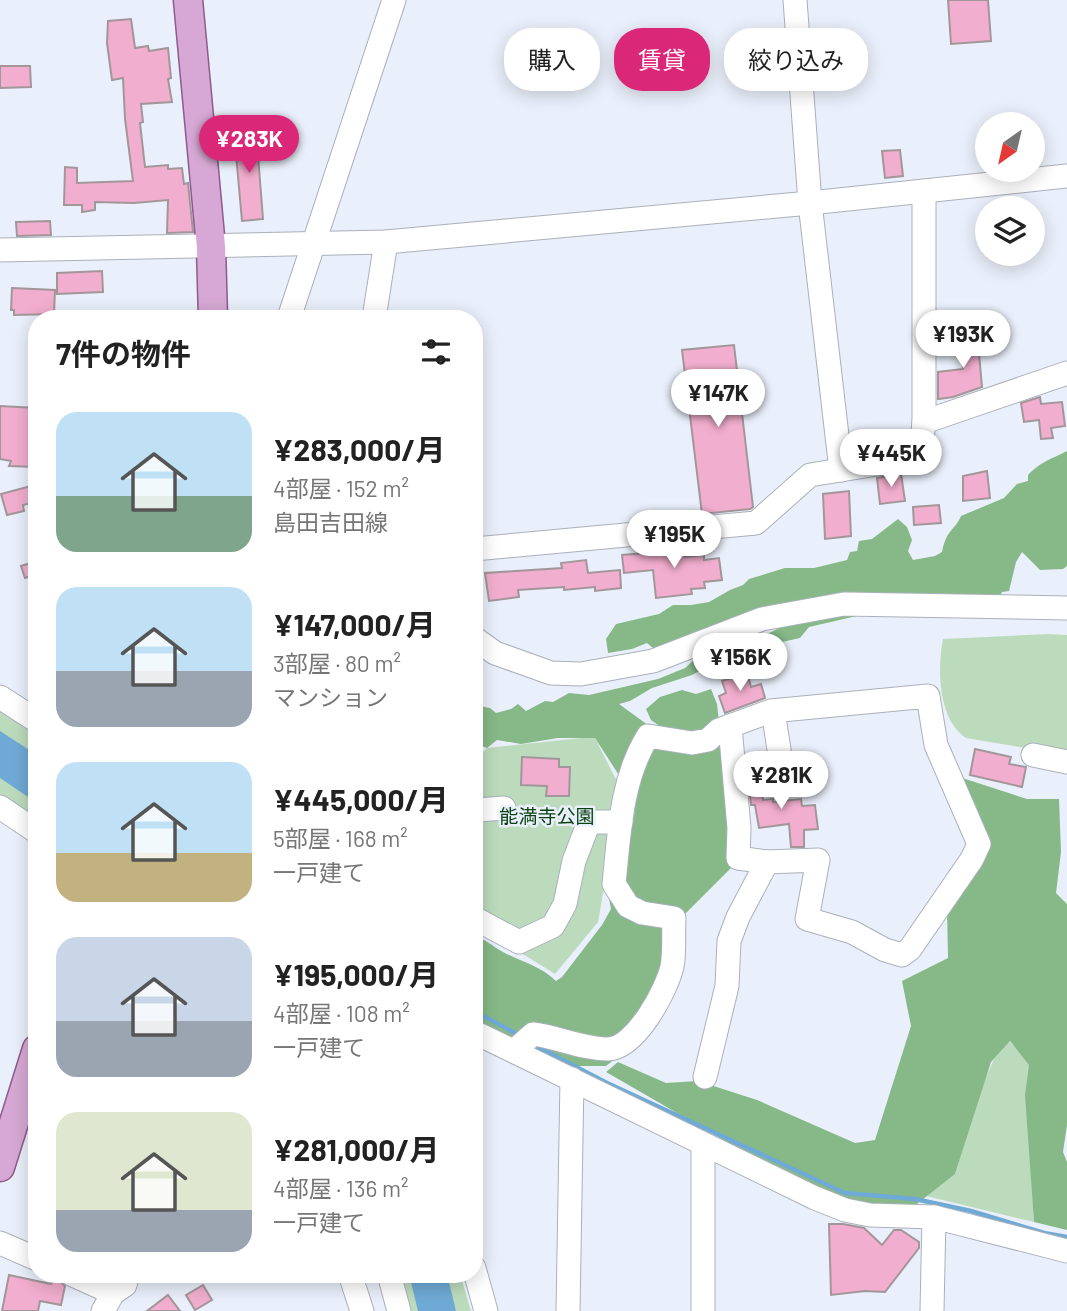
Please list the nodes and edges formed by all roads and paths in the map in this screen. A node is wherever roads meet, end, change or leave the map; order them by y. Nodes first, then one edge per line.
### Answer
1 (188, 0) edge
2 (394, 0) edge
3 (795, 0) edge
4 (1067, 176) edge
5 (924, 191) junction
6 (810, 203) junction
7 (386, 242) junction
8 (314, 245) junction
9 (211, 247) junction
10 (0, 250) edge
11 (213, 310) edge
12 (292, 310) edge
13 (375, 310) edge
14 (1067, 373) edge
15 (924, 422) junction
16 (841, 470) junction
17 (483, 548) edge
18 (1067, 608) edge
19 (483, 644) edge
20 (0, 697) edge
21 (773, 711) junction
22 (28, 714) edge
23 (730, 726) junction
24 (1033, 755) dead end
25 (780, 756) dead end
26 (1067, 762) edge
27 (0, 807) edge
28 (504, 808) dead end
29 (483, 810) edge
30 (621, 822) junction
31 (28, 826) edge
32 (767, 862) junction
33 (483, 923) edge
34 (483, 1036) edge
35 (514, 1051) junction
36 (705, 1077) dead end
37 (28, 1078) edge
38 (572, 1079) junction
39 (703, 1144) junction
40 (0, 1167) edge
41 (934, 1217) junction
42 (0, 1243) edge
43 (1067, 1251) edge
44 (28, 1255) edge
45 (83, 1283) edge
46 (126, 1283) edge
47 (353, 1283) edge
48 (391, 1283) edge
49 (478, 1283) edge
50 (108, 1302) edge
51 (362, 1311) edge
52 (399, 1311) edge
53 (486, 1311) edge
54 (568, 1311) edge
55 (702, 1311) edge
56 (932, 1311) edge

1 - 9 main road
2 - 8 street
3 - 6 street
4 - 5 street
5 - 6 street
5 - 15 street
6 - 7 street
6 - 16 street
7 - 8 street
7 - 13 street
8 - 9 street
8 - 12 street
9 - 10 street
9 - 11 main road
14 - 15 street
15 - 16 street
16 - 17 street
18 - 19 street
20 - 22 street
21 - 23 street
21 - 25 street
21 - 32 street
23 - 30 street
23 - 32 street
24 - 26 street
27 - 31 street
28 - 29 street
30 - 33 street
30 - 35 street
32 - 36 street
34 - 35 street
35 - 38 street
37 - 40 main road
38 - 39 street
38 - 54 street
39 - 41 street
39 - 55 street
41 - 43 street
41 - 56 street
42 - 44 street
45 - 50 street
46 - 50 street
47 - 51 street
48 - 52 street
49 - 53 street

